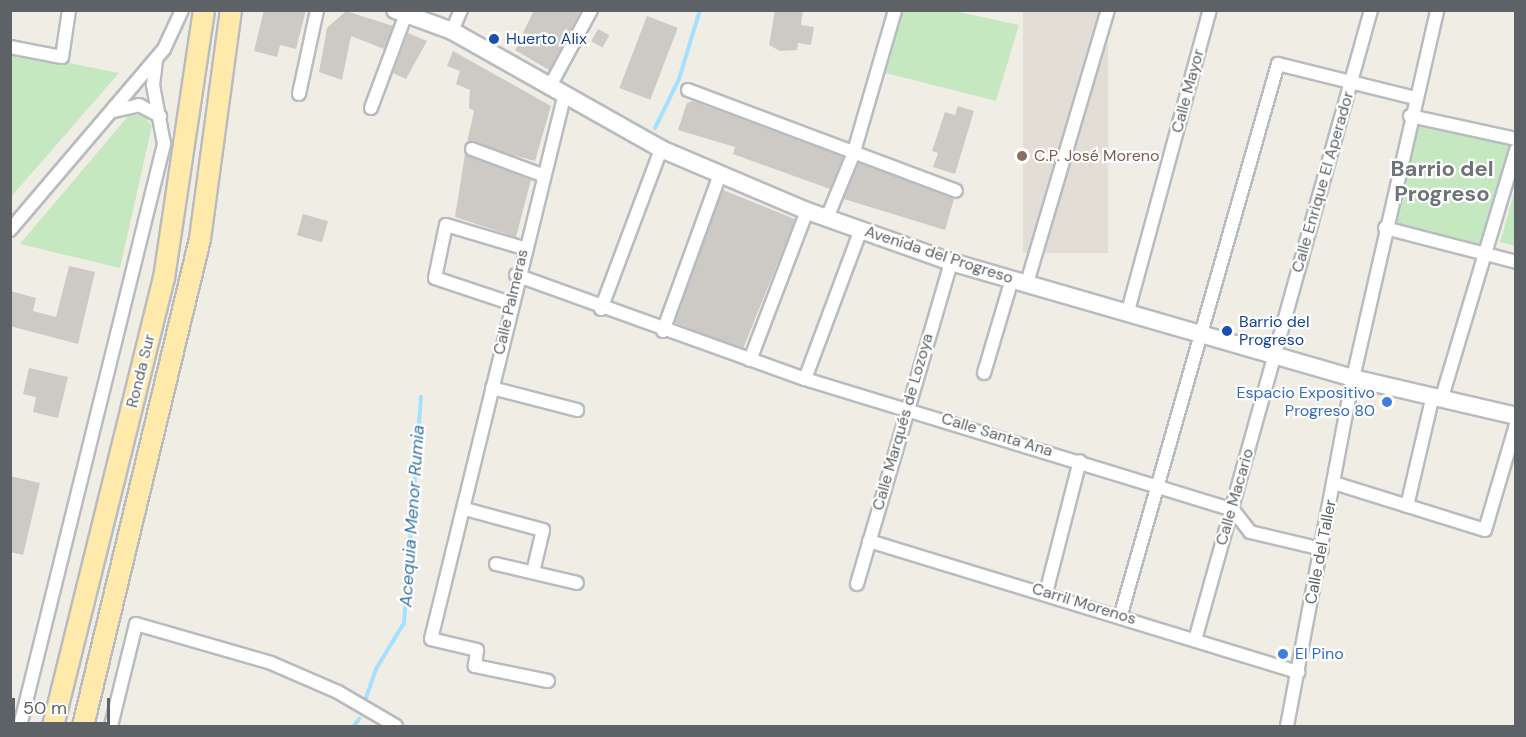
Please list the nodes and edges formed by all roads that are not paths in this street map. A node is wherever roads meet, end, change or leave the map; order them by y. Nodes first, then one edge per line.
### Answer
1 (69, 10) edge
2 (183, 10) edge
3 (204, 10) edge
4 (231, 10) edge
5 (317, 10) edge
6 (460, 10) edge
7 (591, 10) edge
8 (895, 10) edge
9 (1108, 10) edge
10 (1210, 10) edge
11 (1371, 10) edge
12 (1437, 10) edge
13 (400, 12) edge
14 (452, 31) junction
15 (10, 47) edge
16 (156, 59) junction
17 (1351, 81) junction
18 (688, 90) dead end
19 (299, 93) dead end
20 (557, 93) junction
21 (1415, 98) junction
22 (370, 108) dead end
23 (113, 111) junction
24 (160, 116) junction
25 (1410, 116) junction
26 (1515, 139) edge
27 (472, 149) dead end
28 (661, 149) junction
29 (1515, 150) edge
30 (853, 155) junction
31 (542, 175) junction
32 (719, 177) junction
33 (956, 191) dead end
34 (807, 211) junction
35 (827, 218) junction
36 (12, 225) edge
37 (1385, 228) junction
38 (861, 230) junction
39 (523, 248) junction
40 (1485, 254) junction
41 (951, 262) junction
42 (1515, 262) edge
43 (516, 274) junction
44 (1020, 281) junction
45 (510, 303) junction
46 (601, 309) junction
47 (1128, 311) junction
48 (663, 331) junction
49 (1201, 333) junction
50 (1274, 354) junction
51 (750, 360) junction
52 (984, 374) dead end
53 (1353, 378) junction
54 (805, 379) junction
55 (492, 388) junction
56 (1438, 396) junction
57 (905, 406) junction
58 (578, 410) dead end
59 (1515, 416) edge
60 (1515, 425) edge
61 (1080, 461) junction
62 (1334, 483) junction
63 (1161, 487) junction
64 (1407, 506) junction
65 (465, 509) junction
66 (1233, 510) junction
67 (868, 541) junction
68 (1322, 549) junction
69 (496, 564) dead end
70 (533, 572) junction
71 (577, 583) dead end
72 (857, 584) dead end
73 (1046, 592) junction
74 (1121, 614) junction
75 (1194, 640) junction
76 (1298, 672) junction
77 (548, 681) dead end
78 (20, 726) edge
79 (53, 726) edge
80 (83, 726) edge
81 (111, 726) edge
82 (396, 726) edge
83 (1287, 726) edge

1 - 15 street
2 - 16 street
3 - 79 main road, Ronda Sur
4 - 80 main road, Ronda Sur
5 - 19 street
6 - 14 street
7 - 20 street, Calle Palmeras
8 - 30 street
9 - 44 street
10 - 47 street, Calle Mayor
11 - 17 street, Calle Enrique El Aperador
12 - 21 street, Calle del Taller
13 - 14 main road, Avenida del Progreso
13 - 22 street
14 - 20 main road, Avenida del Progreso
16 - 23 street
16 - 24 street
17 - 21 street
17 - 49 street
17 - 50 street, Calle Enrique El Aperador
18 - 30 street
20 - 28 main road, Avenida del Progreso
20 - 31 street, Calle Palmeras
21 - 25 street, Calle del Taller
23 - 24 street
23 - 36 street
24 - 78 street
25 - 26 street
25 - 37 street, Calle del Taller
27 - 31 street
28 - 32 main road, Avenida del Progreso
28 - 46 street
29 - 40 street
30 - 33 street
30 - 35 street
31 - 39 street, Calle Palmeras
32 - 34 main road, Avenida del Progreso
32 - 48 street
34 - 35 main road, Avenida del Progreso
34 - 51 street
35 - 38 main road, Avenida del Progreso
37 - 40 street
37 - 53 street, Calle del Taller
38 - 41 main road, Avenida del Progreso
38 - 54 street
39 - 43 street, Calle Palmeras
39 - 45 street
40 - 42 street
40 - 56 street
41 - 44 main road, Avenida del Progreso
41 - 57 street, Calle Marqués de Lozoya
43 - 45 street, Calle Palmeras
43 - 46 street, Calle Santa Ana
44 - 47 main road, Avenida del Progreso
44 - 52 street
45 - 55 street, Calle Palmeras
46 - 48 street, Calle Santa Ana
47 - 49 main road, Avenida del Progreso
48 - 51 street, Calle Santa Ana
49 - 50 main road, Avenida del Progreso
49 - 63 street
50 - 53 main road, Avenida del Progreso
50 - 66 street, Calle Macario
51 - 54 street, Calle Santa Ana
53 - 56 main road, Avenida del Progreso
53 - 62 street, Calle del Taller
54 - 57 street, Calle Santa Ana
55 - 58 street
55 - 65 street, Calle Palmeras
56 - 59 main road, Avenida del Progreso
56 - 64 street
57 - 61 street, Calle Santa Ana
57 - 67 street, Calle Marqués de Lozoya
60 - 64 street
61 - 63 street, Calle Santa Ana
61 - 73 street
62 - 64 street
62 - 68 street, Calle del Taller
63 - 66 street, Calle Santa Ana
63 - 74 street
65 - 70 street
65 - 77 street, Calle Palmeras
66 - 68 street
66 - 75 street, Calle Macario
67 - 72 street, Calle Marqués de Lozoya
67 - 73 street, Carril Morenos
68 - 76 street, Calle del Taller
69 - 70 street
70 - 71 street
73 - 74 street, Carril Morenos
74 - 75 street, Carril Morenos
75 - 76 street, Carril Morenos
76 - 83 street, Calle del Taller
81 - 82 street

